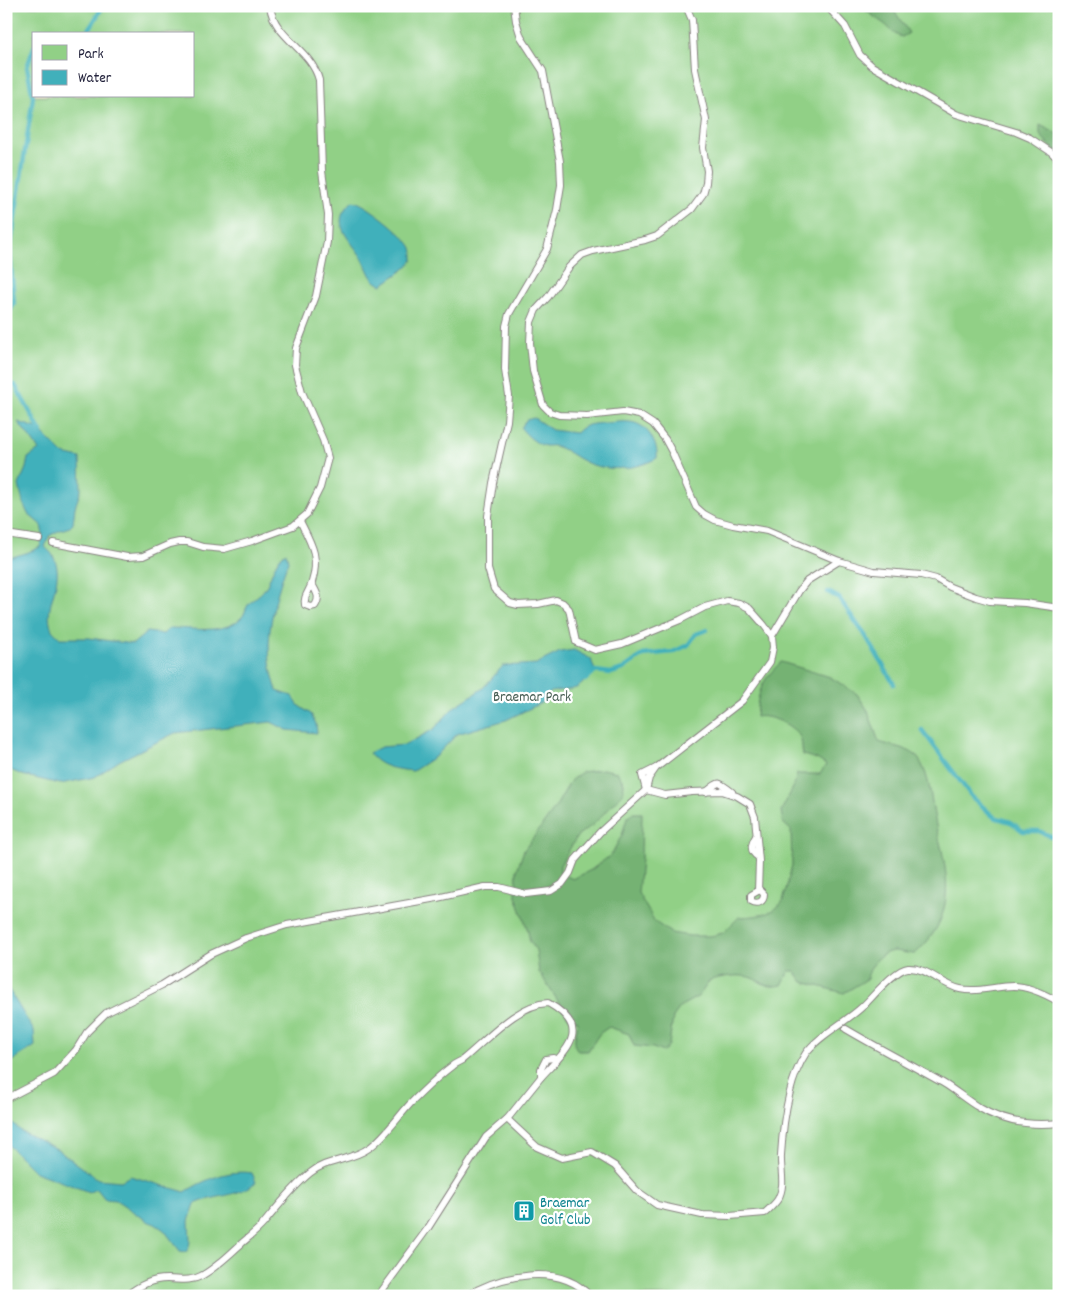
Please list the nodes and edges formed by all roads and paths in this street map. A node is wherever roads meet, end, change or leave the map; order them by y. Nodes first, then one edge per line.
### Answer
1 (270, 6) edge
2 (514, 6) edge
3 (686, 6) edge
4 (827, 6) edge
5 (1059, 160) edge
6 (300, 521) junction
7 (6, 534) edge
8 (39, 539) dead end
9 (53, 543) dead end
10 (839, 560) junction
11 (312, 584) dead end
12 (1059, 608) edge
13 (772, 636) junction
14 (646, 790) junction
15 (758, 891) dead end
16 (1059, 1002) edge
17 (846, 1029) dead end
18 (6, 1100) edge
19 (507, 1119) junction
20 (1059, 1123) edge
21 (126, 1296) edge
22 (378, 1296) edge
23 (466, 1296) edge
24 (590, 1296) edge

1 - 6 lane
2 - 13 lane
3 - 10 lane
4 - 5 lane
6 - 9 lane
6 - 11 lane
7 - 8 lane
10 - 12 lane
10 - 13 lane
13 - 14 lane
14 - 15 lane
14 - 18 lane
16 - 19 lane
17 - 20 lane
19 - 21 lane
19 - 22 lane
23 - 24 lane

